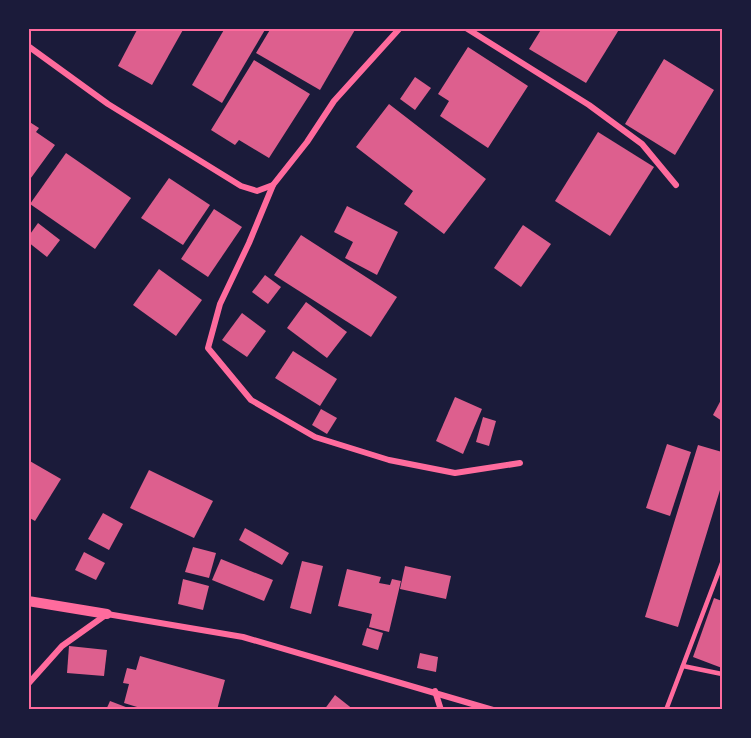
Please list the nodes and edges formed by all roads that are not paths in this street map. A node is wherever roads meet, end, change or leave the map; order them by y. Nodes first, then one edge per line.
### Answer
1 (400, 28) edge
2 (466, 28) edge
3 (28, 46) edge
4 (273, 185) junction
5 (676, 185) dead end
6 (520, 463) dead end
7 (723, 563) edge
8 (28, 601) edge
9 (107, 614) junction
10 (683, 666) junction
11 (723, 674) edge
12 (28, 684) edge
13 (435, 691) junction
14 (441, 710) edge
15 (493, 710) edge
16 (666, 710) edge

1 - 4 street
2 - 5 street
3 - 4 street
4 - 6 street
7 - 10 lane
8 - 9 street
9 - 12 street
9 - 13 street
10 - 11 lane
10 - 16 lane
13 - 14 street
13 - 15 street

